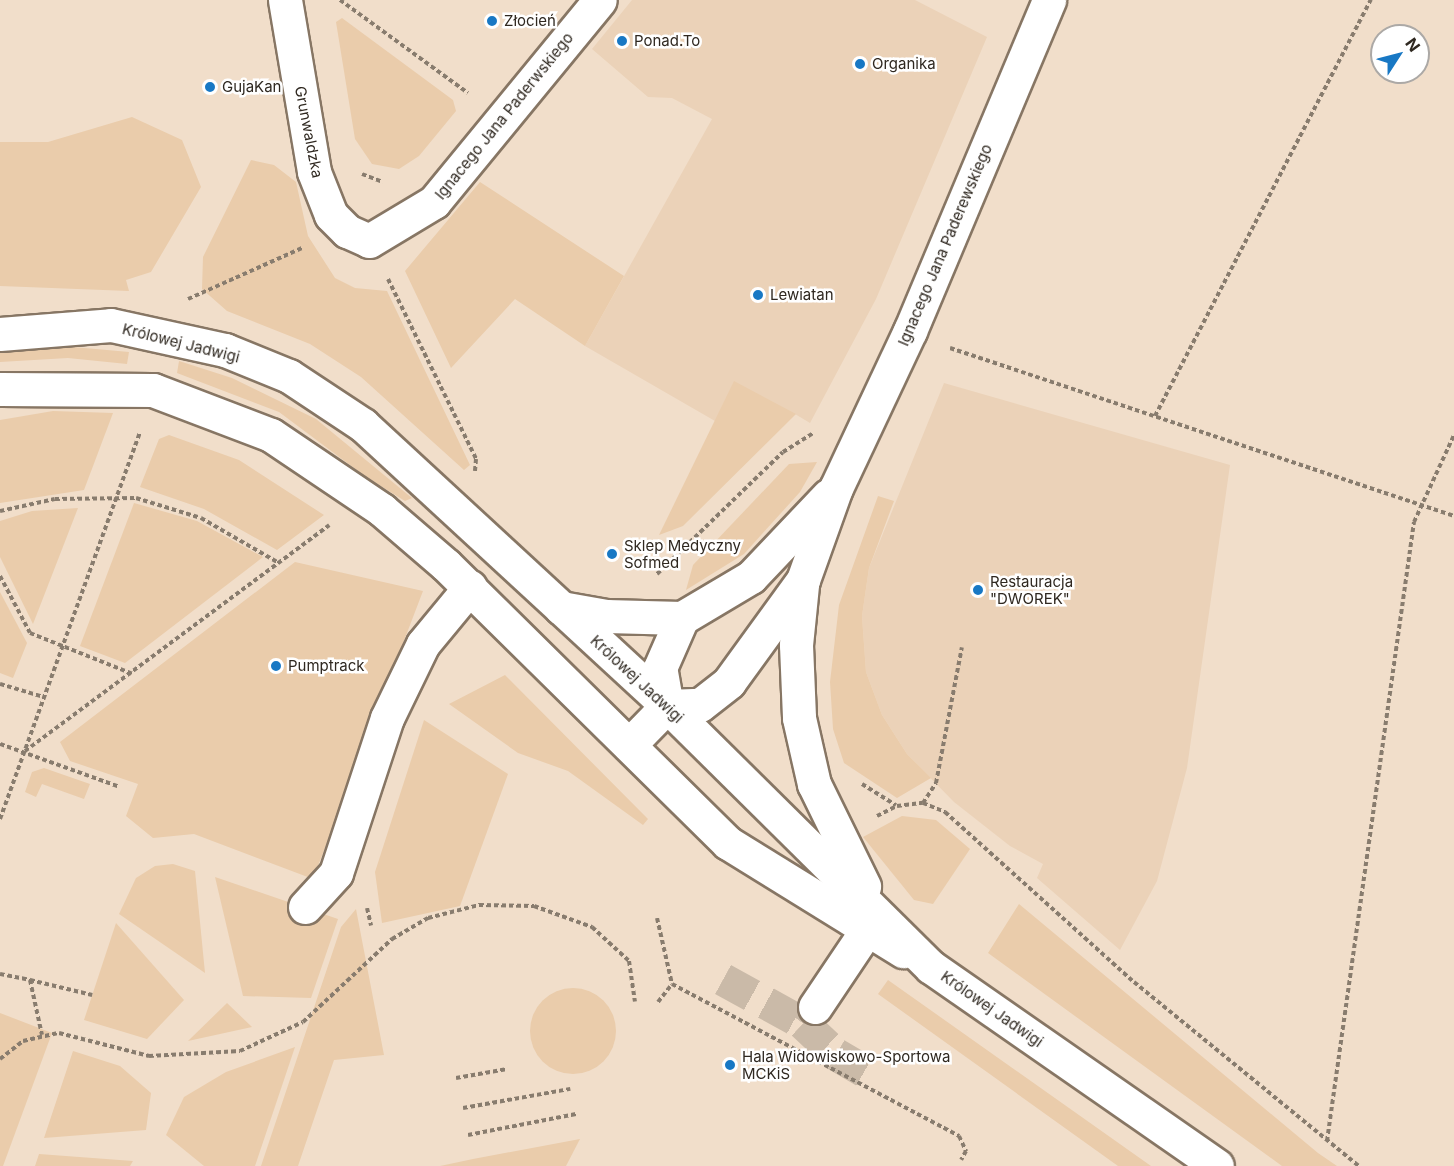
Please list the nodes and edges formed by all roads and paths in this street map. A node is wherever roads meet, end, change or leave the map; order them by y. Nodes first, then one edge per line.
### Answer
1 (285, 0) edge
2 (340, 0) edge
3 (600, 0) edge
4 (1049, 0) edge
5 (1371, 0) edge
6 (471, 96) dead end
7 (357, 169) dead end
8 (394, 182) dead end
9 (369, 241) junction
10 (310, 243) dead end
11 (179, 303) dead end
12 (0, 322) edge
13 (46, 329) junction
14 (0, 334) edge
15 (939, 344) dead end
16 (6, 391) edge
17 (1155, 416) junction
18 (144, 421) dead end
19 (1454, 435) edge
20 (474, 481) dead end
21 (836, 488) junction
22 (117, 498) junction
23 (1420, 504) junction
24 (0, 512) edge
25 (1454, 516) edge
26 (340, 517) dead end
27 (279, 563) junction
28 (0, 576) edge
29 (803, 580) junction
30 (470, 587) junction
31 (561, 608) junction
32 (682, 618) junction
33 (64, 647) junction
34 (962, 647) dead end
35 (133, 674) junction
36 (0, 684) edge
37 (44, 697) junction
38 (667, 706) junction
39 (0, 744) edge
40 (629, 745) junction
41 (25, 752) junction
42 (856, 781) dead end
43 (120, 787) dead end
44 (923, 803) junction
45 (897, 806) junction
46 (0, 819) edge
47 (870, 820) dead end
48 (305, 907) dead end
49 (367, 908) dead end
50 (657, 918) dead end
51 (871, 920) junction
52 (371, 926) dead end
53 (0, 974) edge
54 (30, 980) junction
55 (672, 984) junction
56 (92, 995) dead end
57 (635, 1002) dead end
58 (658, 1002) dead end
59 (815, 1006) tunnel mouth
60 (42, 1035) junction
61 (0, 1059) edge
62 (507, 1070) dead end
63 (456, 1078) dead end
64 (570, 1089) dead end
65 (463, 1108) dead end
66 (576, 1114) dead end
67 (468, 1135) dead end
68 (1326, 1142) junction
69 (960, 1160) dead end
70 (1217, 1166) edge
71 (1359, 1166) edge

1 - 9 street, Grunwaldzka
2 - 6 path
3 - 9 street, Ignacego Jana Paderwskiego
4 - 21 street, Ignacego Jana Paderewskiego
5 - 17 path
7 - 8 path
9 - 20 path
10 - 11 path
12 - 13 street
13 - 14 street, Królowej Jadwigi
13 - 31 street, Królowej Jadwigi
15 - 17 path
16 - 30 street
17 - 23 path
18 - 22 path
19 - 23 path
21 - 29 street, Ignacego Jana Paderewskiego
21 - 32 street, Ignacego Jana Paderewskiego
22 - 24 path
22 - 27 path
22 - 33 path
23 - 25 path
23 - 68 path
26 - 27 path
27 - 35 path
28 - 33 path
29 - 38 street, Ignacego Jana Paderewskiego
29 - 51 street, Ignacego Jana Paderewskiego
30 - 40 street
30 - 48 street
31 - 32 street
31 - 38 street, Królowej Jadwigi
32 - 38 street
33 - 35 path
33 - 37 path
34 - 44 path
35 - 41 path
36 - 37 path
37 - 41 path
38 - 40 street
38 - 51 street, Królowej Jadwigi
39 - 41 path
40 - 51 street
41 - 43 path
41 - 46 path
42 - 45 path
44 - 45 path
44 - 68 path
45 - 47 path
49 - 52 path
50 - 55 path
51 - 59 street
51 - 70 street, Królowej Jadwigi
53 - 54 path
54 - 56 path
54 - 60 path
55 - 58 path
55 - 69 path
57 - 60 path
60 - 61 path
62 - 63 path
64 - 65 path
66 - 67 path
68 - 71 path

